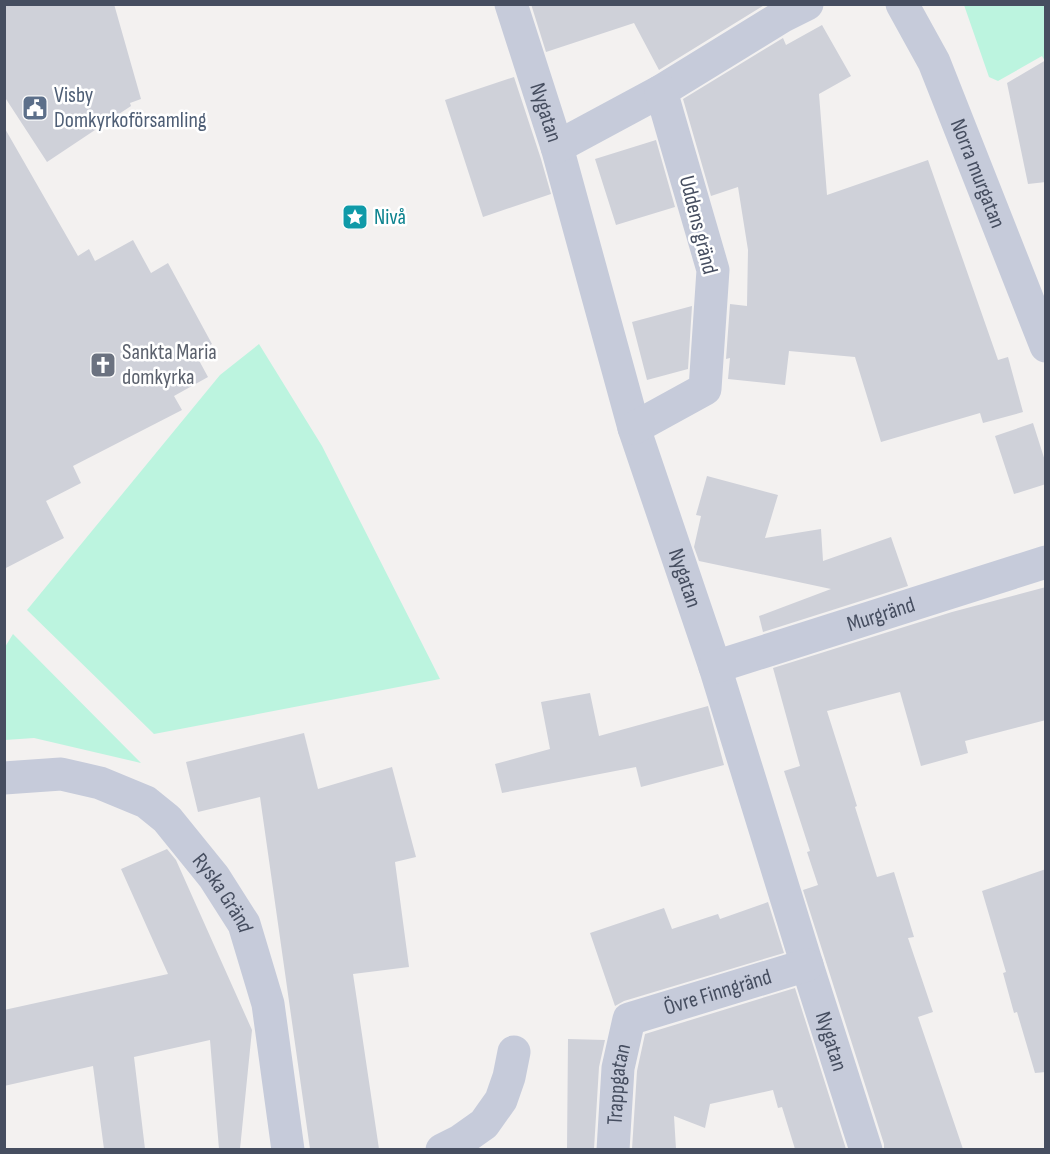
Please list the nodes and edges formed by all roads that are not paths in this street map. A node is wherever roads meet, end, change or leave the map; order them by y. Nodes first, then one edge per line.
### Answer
1 (511, 4) edge
2 (902, 4) edge
3 (789, 8) edge
4 (661, 91) junction
5 (557, 147) junction
6 (1046, 345) edge
7 (634, 428) junction
8 (1046, 562) edge
9 (715, 667) junction
10 (4, 778) edge
11 (807, 965) junction
12 (629, 1019) joint
13 (514, 1052) dead end
14 (288, 1149) edge
15 (442, 1149) edge
16 (613, 1149) edge
17 (866, 1149) edge

1 - 5 street, Nygatan
2 - 6 street, Norra murgatan
3 - 4 street
4 - 5 street
4 - 7 street, Uddens gränd
5 - 7 street, Nygatan
7 - 9 street, Nygatan
8 - 9 street, Murgränd
9 - 11 street, Nygatan
10 - 14 street, Ryska Gränd
11 - 12 street, Övre Finngränd
11 - 17 street, Nygatan
12 - 16 street, Trappgatan
13 - 15 street

